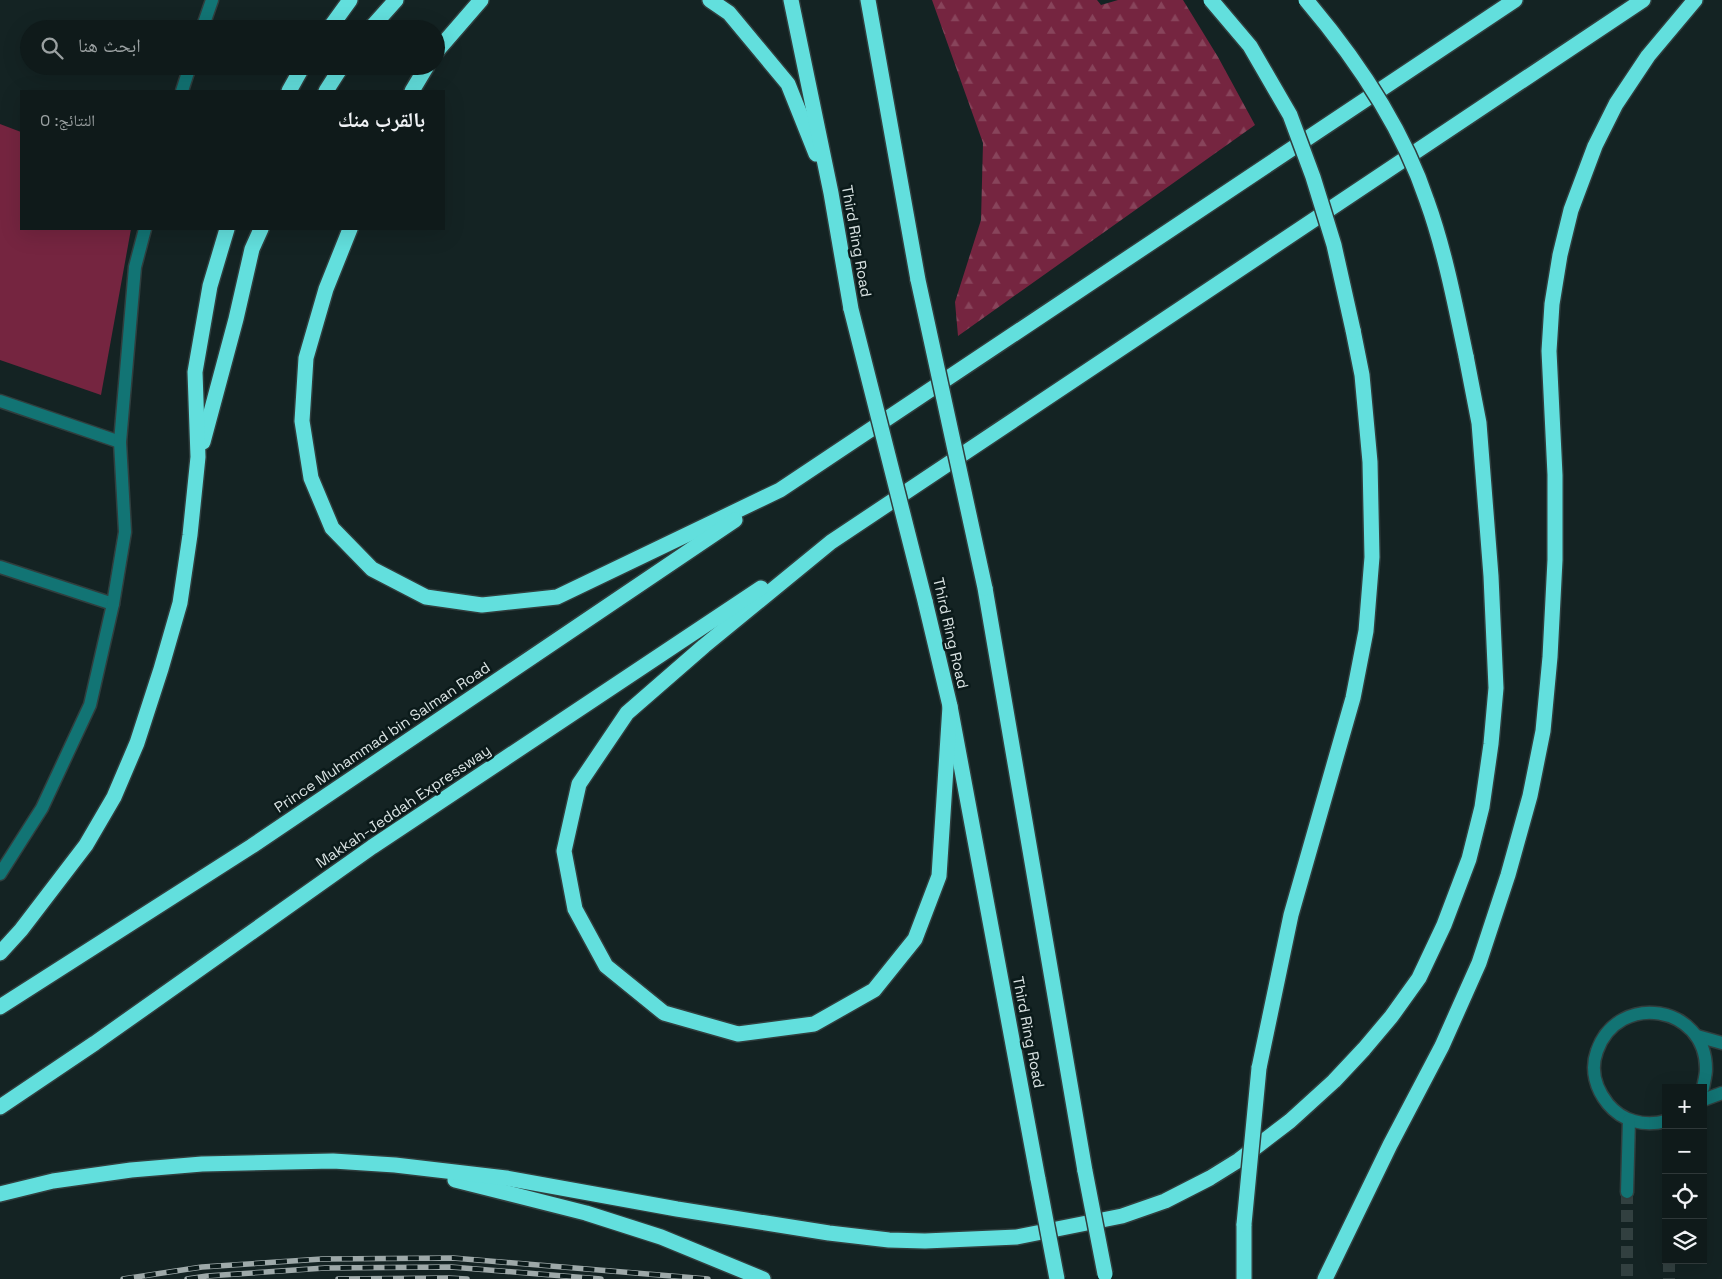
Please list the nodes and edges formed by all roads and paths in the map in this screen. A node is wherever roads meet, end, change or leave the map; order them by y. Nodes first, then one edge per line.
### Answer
1 (212, 0) edge
2 (350, 0) edge
3 (396, 0) edge
4 (481, 0) edge
5 (710, 0) edge
6 (791, 0) edge
7 (868, 0) edge
8 (1211, 0) edge
9 (1306, 0) edge
10 (1515, 0) edge
11 (1642, 0) edge
12 (1695, 0) edge
13 (205, 20) edge
14 (336, 20) edge
15 (378, 20) edge
16 (445, 42) edge
17 (187, 75) edge
18 (298, 75) edge
19 (336, 75) edge
20 (422, 75) edge
21 (182, 90) edge
22 (290, 90) edge
23 (327, 90) edge
24 (413, 90) edge
25 (831, 193) junction
26 (145, 230) edge
27 (227, 230) edge
28 (260, 230) edge
29 (350, 230) edge
30 (0, 401) edge
31 (120, 442) junction
32 (198, 457) junction
33 (780, 490) junction
34 (831, 542) junction
35 (0, 567) edge
36 (113, 604) junction
37 (950, 706) junction
38 (0, 874) edge
39 (0, 953) edge
40 (0, 1007) edge
41 (1696, 1036) junction
42 (1722, 1043) edge
43 (1704, 1084) edge
44 (1722, 1093) edge
45 (1707, 1099) edge
46 (0, 1107) edge
47 (1629, 1120) junction
48 (1662, 1122) edge
49 (395, 1165) junction
50 (1627, 1192) tunnel mouth
51 (0, 1194) edge
52 (1106, 1277) edge
53 (763, 1279) edge
54 (1057, 1279) edge
55 (1244, 1279) edge
56 (1325, 1279) edge

1 - 13 street
2 - 14 highway
3 - 15 highway
4 - 16 highway
5 - 25 highway
6 - 25 highway, Third Ring Road
7 - 52 highway, Third Ring Road, bridge
8 - 55 highway, bridge
9 - 49 highway, bridge
10 - 33 highway
11 - 34 highway
12 - 56 highway
17 - 21 street
18 - 22 highway
19 - 23 highway
20 - 24 highway
25 - 37 highway, Third Ring Road, bridge
26 - 31 street
27 - 32 highway
28 - 32 highway
29 - 33 highway
30 - 31 street
31 - 36 street
32 - 39 highway
33 - 40 highway, Prince Muhammad bin Salman Road
34 - 37 highway
34 - 46 highway, Makkah-Jeddah Expressway
35 - 36 street
36 - 38 street
37 - 54 highway, Third Ring Road, bridge
41 - 42 street
41 - 43 street
41 - 47 street
44 - 45 street
47 - 48 street
47 - 50 street
49 - 51 highway
49 - 53 highway

